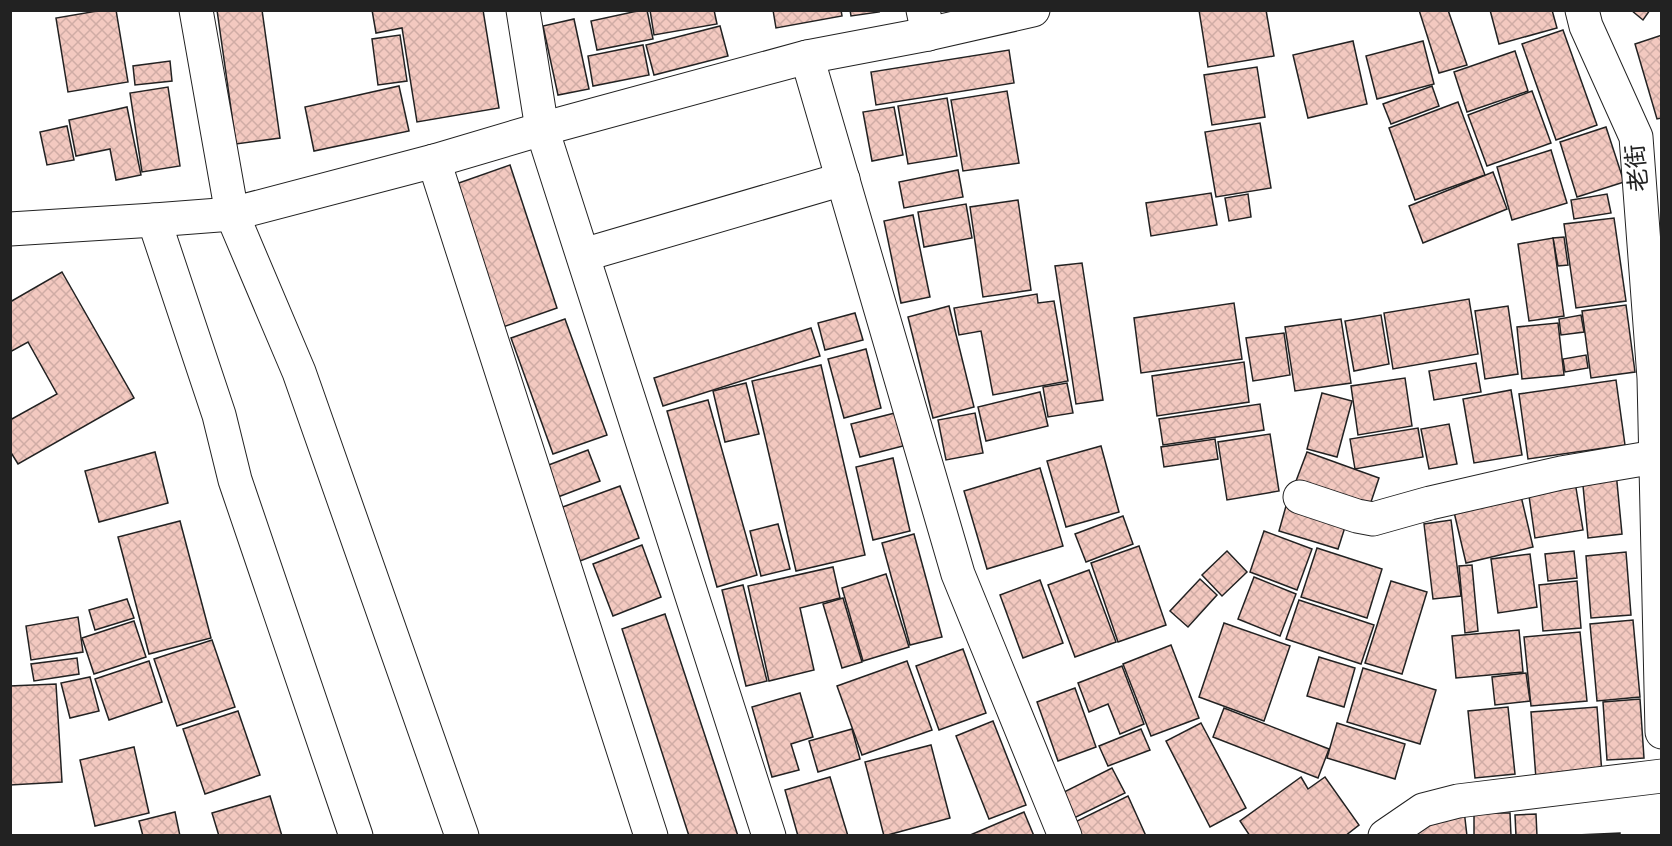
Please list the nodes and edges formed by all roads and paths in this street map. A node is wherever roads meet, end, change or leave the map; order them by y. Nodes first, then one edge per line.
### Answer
1 (196, 10) edge
2 (522, 10) edge
3 (1033, 10) edge
4 (1582, 10) edge
5 (926, 22) edge
6 (807, 57) junction
7 (542, 129) junction
8 (434, 161) junction
9 (843, 179) junction
10 (232, 214) junction
11 (154, 220) junction
12 (10, 229) edge
13 (583, 255) junction
14 (1655, 457) junction
15 (1300, 497) dead end
16 (1662, 732) edge
17 (1662, 776) edge
18 (356, 836) edge
19 (462, 836) edge
20 (651, 836) edge
21 (769, 836) edge
22 (1065, 836) edge
23 (1385, 836) edge

1 - 10 street
2 - 7 street
3 - 5 street
4 - 14 street, 老街
5 - 6 street
6 - 7 street
6 - 9 street
7 - 8 street
7 - 13 street
8 - 10 street
8 - 20 street
9 - 13 street
9 - 22 street
10 - 11 street
10 - 19 street
11 - 12 street
11 - 18 street
13 - 21 street
14 - 15 street
14 - 16 street, 老街
17 - 23 street

